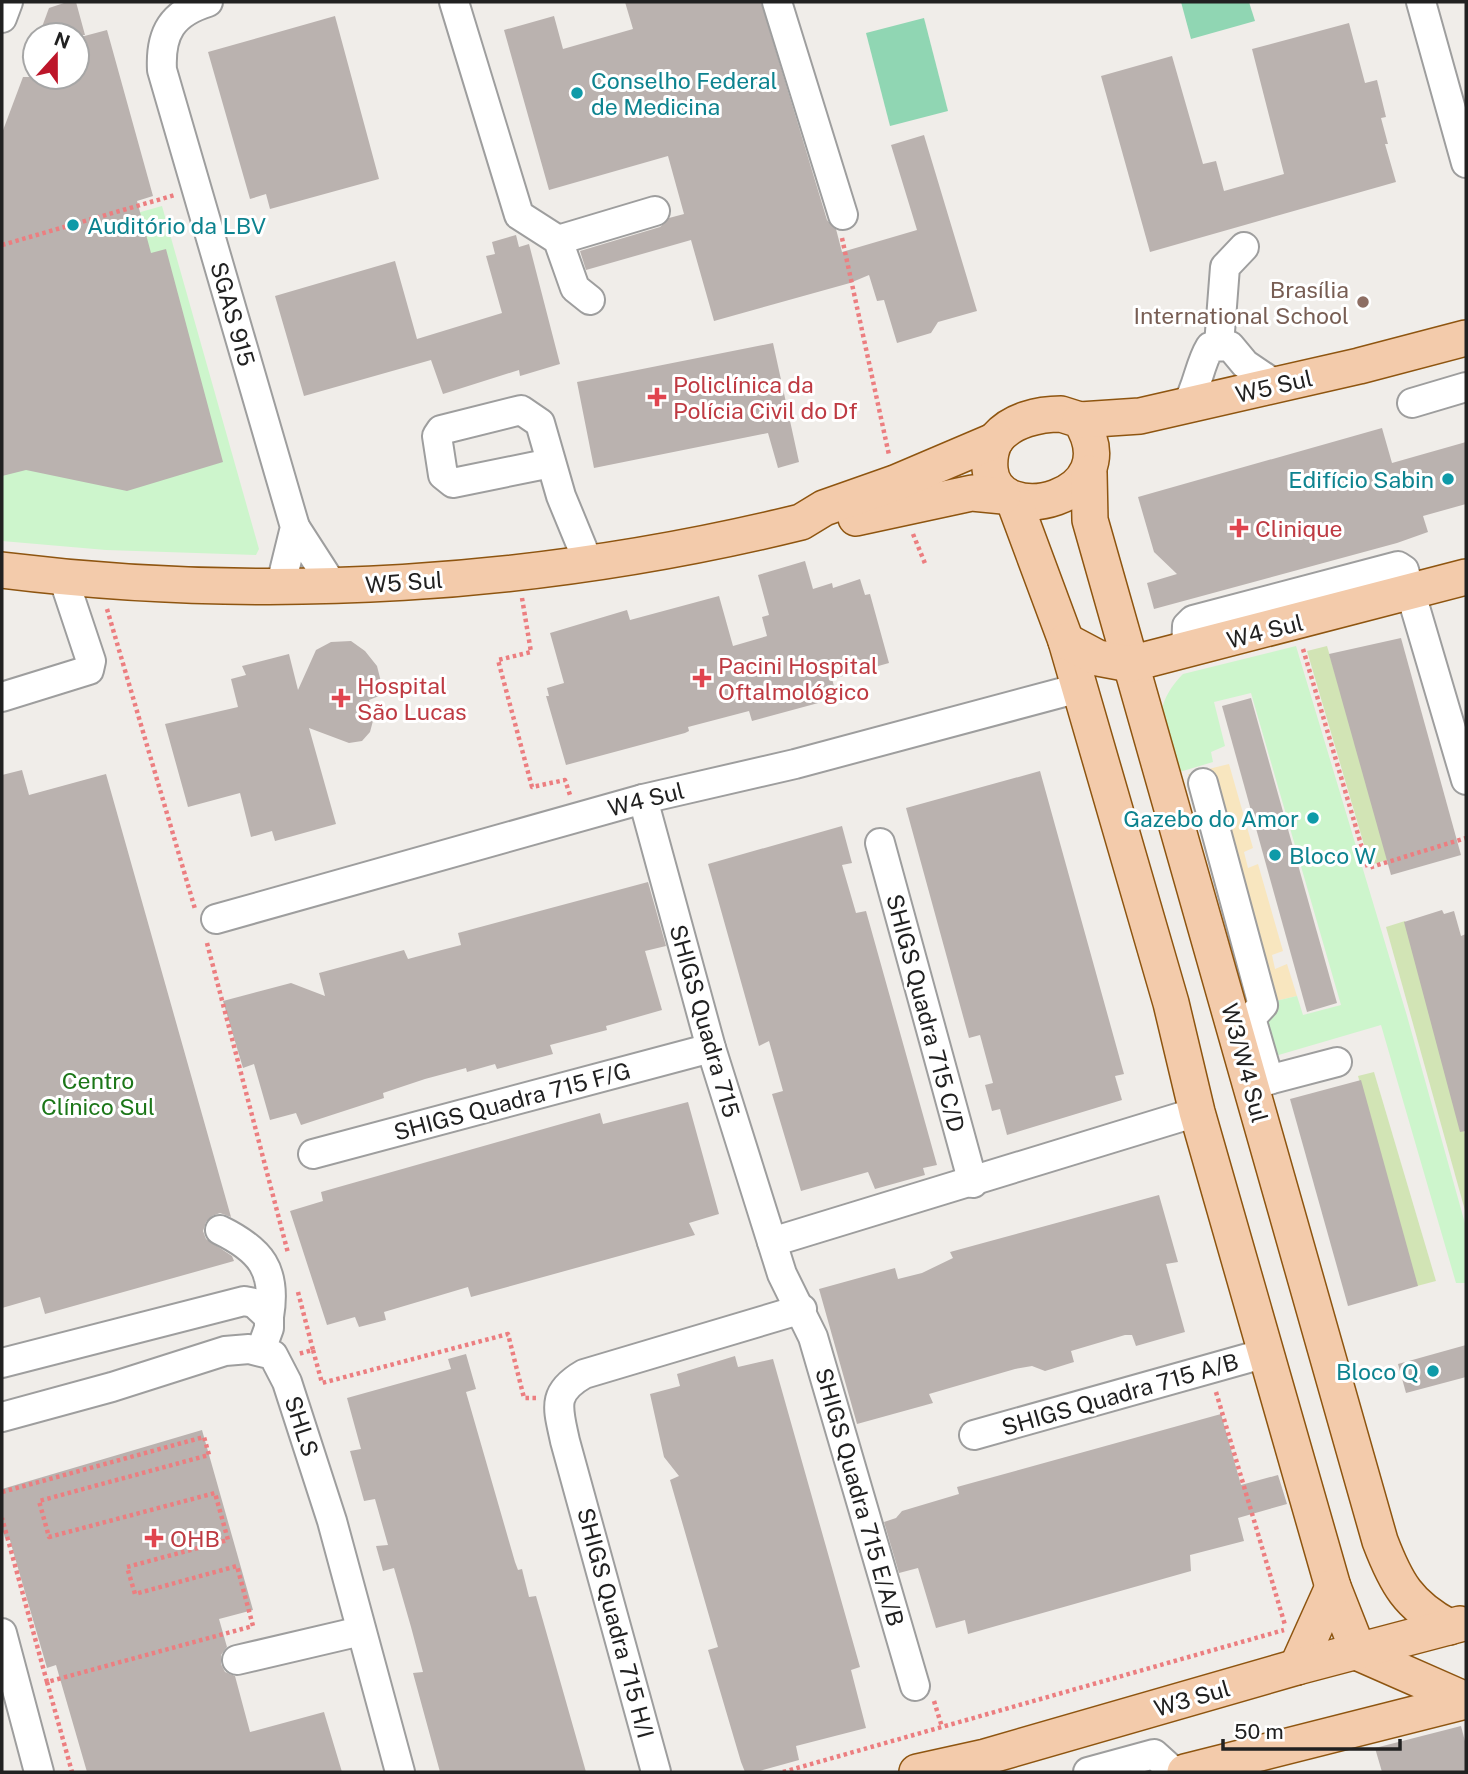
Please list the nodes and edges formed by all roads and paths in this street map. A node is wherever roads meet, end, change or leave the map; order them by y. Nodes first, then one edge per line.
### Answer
1 (8, 2) edge
2 (208, 2) edge
3 (454, 2) edge
4 (777, 2) edge
5 (1420, 2) edge
6 (2, 18) edge
7 (1466, 163) edge
8 (196, 189) junction
9 (655, 211) dead end
10 (842, 226) joint
11 (558, 240) junction
12 (2, 245) edge
13 (1244, 247) dead end
14 (590, 300) dead end
15 (1466, 338) edge
16 (1219, 345) junction
17 (1276, 386) junction
18 (1466, 387) edge
19 (1412, 403) dead end
20 (1186, 406) junction
21 (1080, 420) junction
22 (996, 440) junction
23 (551, 463) dead end
24 (1089, 473) junction
25 (895, 483) junction
26 (1008, 498) junction
27 (801, 522) junction
28 (295, 527) junction
29 (589, 564) junction
30 (2, 570) edge
31 (517, 573) junction
32 (63, 577) junction
33 (1466, 577) edge
34 (98, 579) junction
35 (333, 586) junction
36 (280, 587) junction
37 (1411, 593) junction
38 (1066, 641) junction
39 (1302, 648) dead end
40 (1186, 651) junction
41 (1130, 664) junction
42 (1079, 688) junction
43 (2, 697) edge
44 (1143, 710) junction
45 (1466, 780) edge
46 (1203, 783) dead end
47 (643, 799) junction
48 (578, 818) junction
49 (1466, 838) edge
50 (880, 843) dead end
51 (208, 919) junction
52 (1224, 989) junction
53 (1171, 1003) junction
54 (711, 1048) junction
55 (1337, 1062) dead end
56 (1260, 1082) junction
57 (1197, 1112) junction
58 (313, 1154) dead end
59 (973, 1183) junction
60 (220, 1230) dead end
61 (772, 1242) junction
62 (288, 1256) dead end
63 (295, 1283) dead end
64 (802, 1310) junction
65 (269, 1317) junction
66 (313, 1350) junction
67 (1266, 1353) junction
68 (269, 1354) junction
69 (2, 1363) edge
70 (1210, 1369) junction
71 (559, 1400) junction
72 (2, 1417) edge
73 (974, 1435) dead end
74 (1352, 1436) junction
75 (1295, 1452) junction
76 (2, 1492) edge
77 (2, 1518) edge
78 (1333, 1587) junction
79 (1302, 1625) junction
80 (1457, 1625) edge
81 (361, 1631) junction
82 (2, 1633) edge
83 (1359, 1653) junction
84 (237, 1660) dead end
85 (1297, 1667) junction
86 (47, 1682) junction
87 (915, 1686) dead end
88 (1466, 1701) edge
89 (981, 1765) edge
90 (39, 1772) edge
91 (72, 1772) edge
92 (400, 1772) edge
93 (656, 1772) edge
94 (783, 1772) edge
95 (917, 1772) edge
96 (1088, 1772) edge
97 (1174, 1772) edge
98 (1185, 1772) edge

1 - 6 street
2 - 8 street, SGAS 915
3 - 11 street
4 - 10 street
5 - 7 street
8 - 12 path
8 - 28 street, SGAS 915
9 - 11 street
10 - 25 path
11 - 14 street
13 - 16 street
15 - 17 main road, W5 Sul
16 - 17 street
16 - 20 street
17 - 20 main road, W5 Sul
18 - 19 street
20 - 21 main road, W5 Sul
21 - 22 main road
21 - 24 main road
22 - 25 main road, W5 Sul
22 - 26 main road
23 - 29 street
24 - 26 main road
24 - 41 main road, W3/W4 Sul
25 - 27 main road, W5 Sul
26 - 27 main road, W5 Sul
26 - 38 main road
27 - 29 main road, W5 Sul
28 - 35 street, SGAS 915
28 - 36 street
29 - 31 main road, W5 Sul
30 - 32 main road, W5 Sul
31 - 35 main road, W5 Sul
31 - 48 path
32 - 34 main road, W5 Sul
32 - 43 street
33 - 37 main road, W4 Sul
34 - 36 main road, W5 Sul
34 - 51 path
35 - 36 main road, W5 Sul
37 - 40 main road, W4 Sul
37 - 45 street
38 - 41 main road, W4 Sul
38 - 42 main road
39 - 49 path
40 - 41 main road, W4 Sul
40 - 44 main road
41 - 44 main road, W3/W4 Sul
42 - 47 street, W4 Sul
42 - 53 main road
44 - 52 main road, W3/W4 Sul
46 - 56 street
47 - 48 street, W4 Sul
47 - 54 street, SHIGS Quadra 715
48 - 51 street, W4 Sul
50 - 59 street, SHIGS Quadra 715 C/D
51 - 62 path
52 - 53 main road
52 - 56 main road, W3/W4 Sul
53 - 57 main road
54 - 58 street, SHIGS Quadra 715 F/G
54 - 61 street, SHIGS Quadra 715
55 - 56 street
56 - 74 main road, W3/W4 Sul
57 - 59 street
57 - 67 main road
59 - 61 street
60 - 65 street
61 - 64 street, SHIGS Quadra 715
63 - 66 path
64 - 71 street
64 - 87 street, SHIGS Quadra 715 E/A/B
65 - 68 street
65 - 69 street
66 - 68 path
66 - 71 path
67 - 70 street, SHIGS Quadra 715 A/B
67 - 75 main road
68 - 72 street
68 - 81 street, SHLS
70 - 73 street, SHIGS Quadra 715 A/B
70 - 79 path
71 - 93 street, SHIGS Quadra 715 H/I
74 - 75 main road
74 - 80 main road, W3/W4 Sul
75 - 78 main road
76 - 86 path
77 - 86 path
78 - 79 main road
78 - 83 main road
79 - 85 main road
79 - 94 path
80 - 83 main road, W3 Sul
81 - 84 street
81 - 92 street, SHLS
82 - 90 street
83 - 85 main road, W3 Sul
83 - 88 main road
85 - 89 main road, W3 Sul
86 - 91 path
88 - 98 main road
89 - 95 main road, W3 Sul
96 - 97 street

